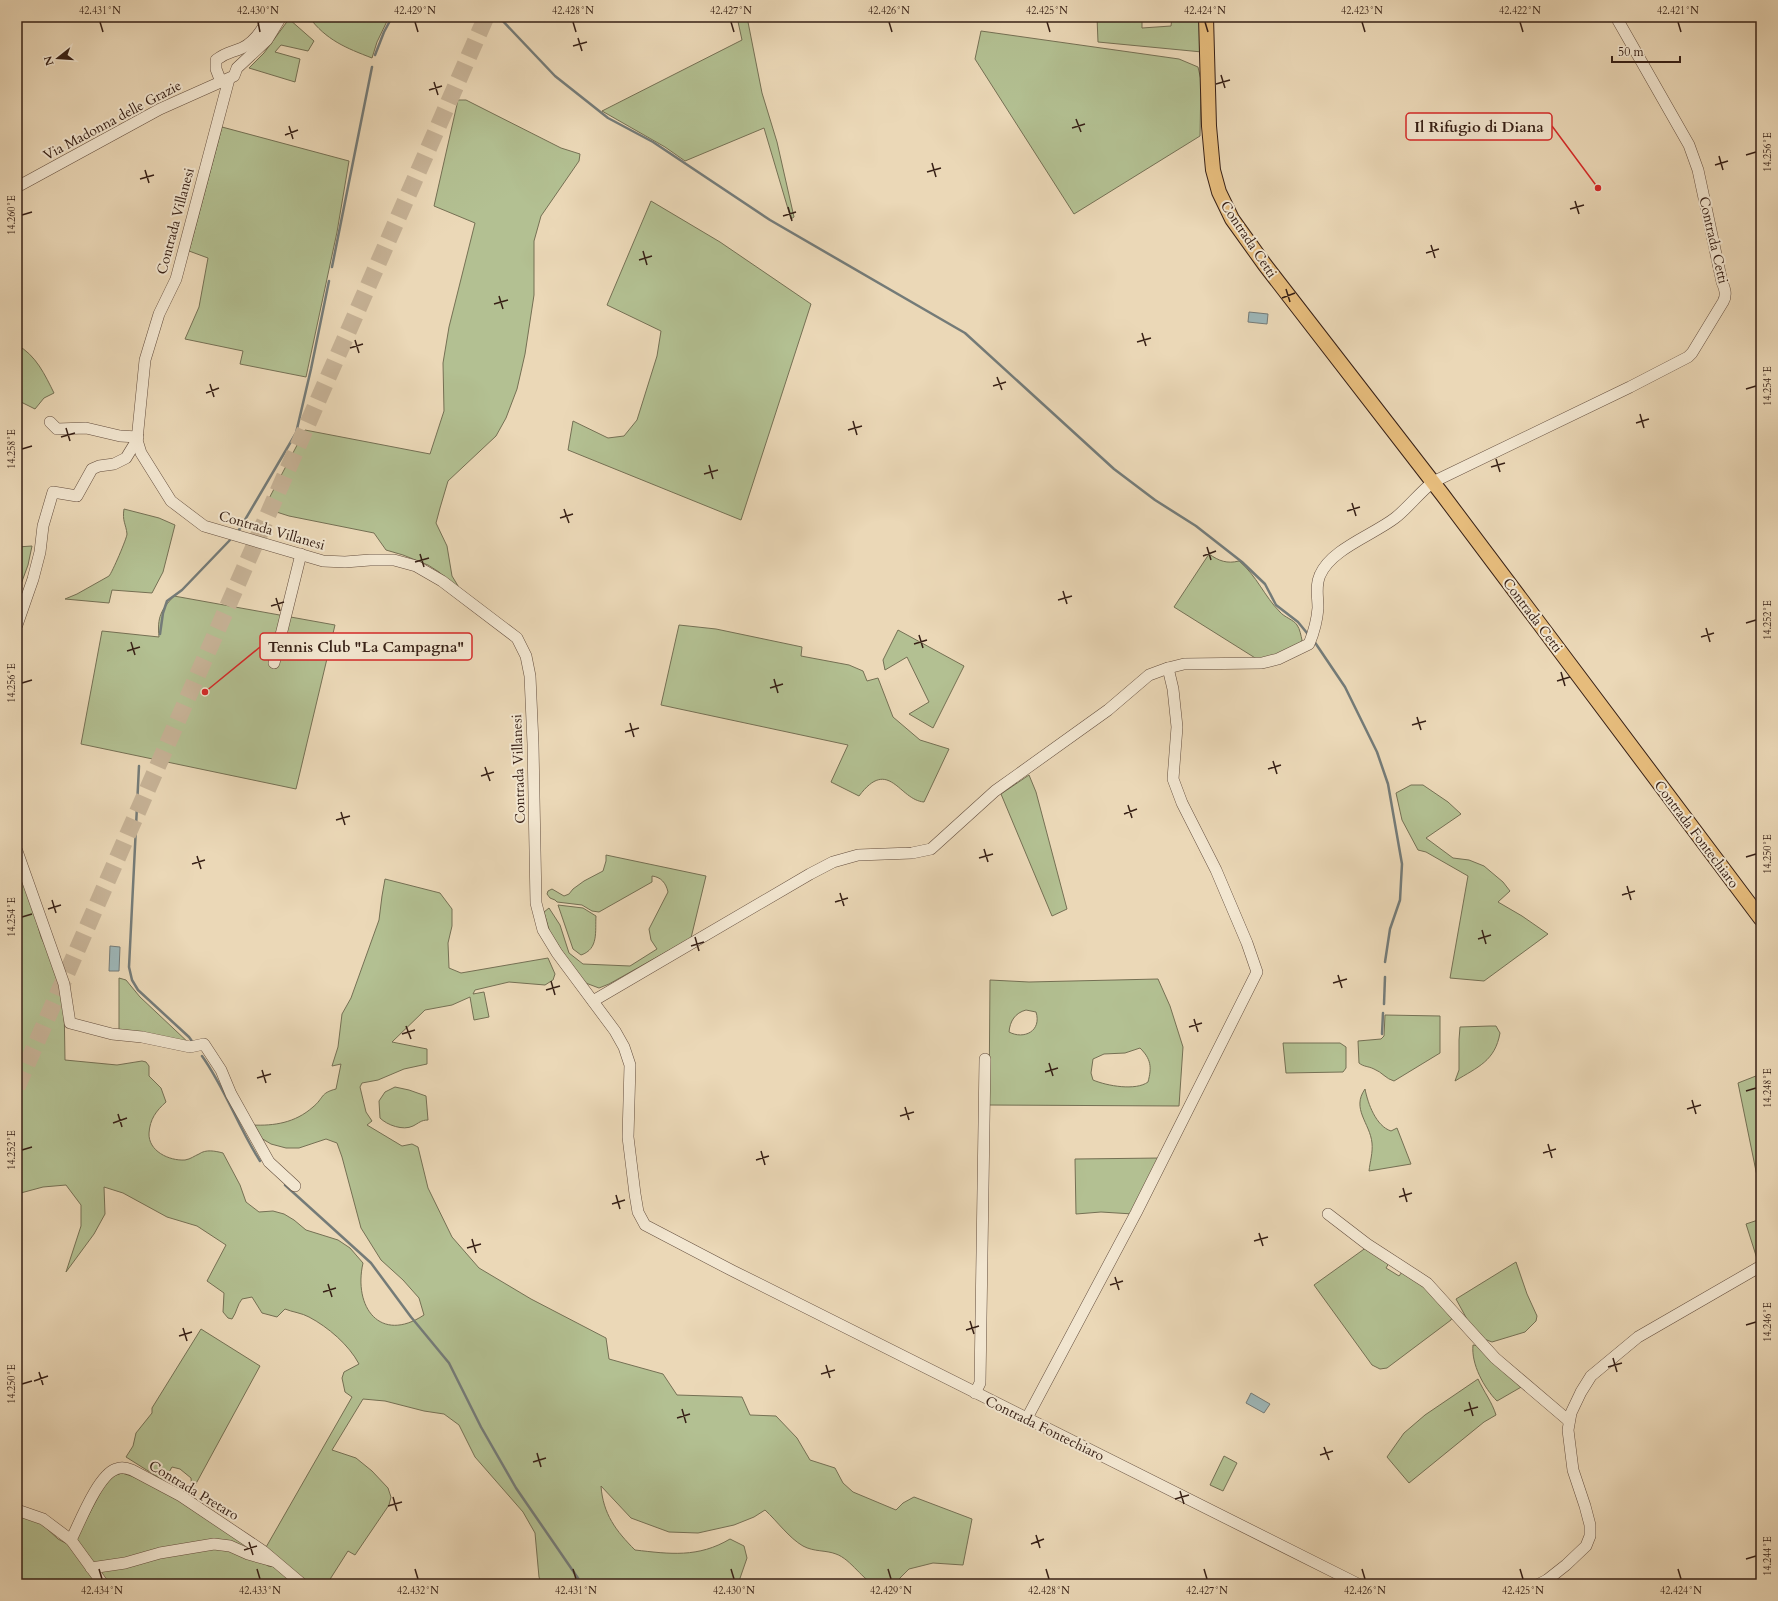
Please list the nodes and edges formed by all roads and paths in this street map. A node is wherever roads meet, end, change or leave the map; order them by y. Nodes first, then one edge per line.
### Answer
1 (269, 17) edge
2 (281, 17) edge
3 (1206, 17) edge
4 (1616, 17) edge
5 (233, 51) junction
6 (237, 68) junction
7 (225, 80) junction
8 (17, 187) edge
9 (50, 422) dead end
10 (137, 439) junction
11 (1433, 482) junction
12 (300, 554) junction
13 (17, 625) edge
14 (274, 663) dead end
15 (1168, 668) junction
16 (1633, 749) joint
17 (17, 851) edge
18 (1761, 919) edge
19 (593, 1001) junction
20 (985, 1059) dead end
21 (295, 1186) dead end
22 (1328, 1214) dead end
23 (1761, 1266) edge
24 (733, 1271) joint
25 (975, 1393) junction
26 (1027, 1418) junction
27 (1569, 1421) junction
28 (17, 1510) edge
29 (71, 1540) junction
30 (275, 1562) junction
31 (91, 1568) junction
32 (103, 1584) edge
33 (302, 1584) edge
34 (1358, 1584) edge
35 (1539, 1584) edge

1 - 5 street
2 - 6 street
3 - 11 main road, Contrada Cetti
4 - 11 street, Contrada Cetti
5 - 6 street
5 - 7 street
6 - 7 street
7 - 8 street, Via Madonna delle Grazie
7 - 10 street, Contrada Villanesi
9 - 10 street
10 - 12 street, Contrada Villanesi
10 - 13 street, Contrada Villanesi
11 - 15 street
11 - 16 main road, Contrada Cetti
12 - 14 street
12 - 19 street, Contrada Villanesi
15 - 19 street
15 - 26 street
16 - 18 main road, Contrada Fontechiaro
17 - 21 street
19 - 24 street, Contrada Villanesi
20 - 25 street
22 - 27 street
23 - 27 street
24 - 25 street, Contrada Fontechiaro
25 - 26 street, Contrada Fontechiaro
26 - 34 street, Contrada Fontechiaro
27 - 35 street
28 - 29 street
29 - 30 street, Contrada Pretaro
29 - 31 street
30 - 31 street
30 - 33 street, Contrada Pretaro
31 - 32 street

